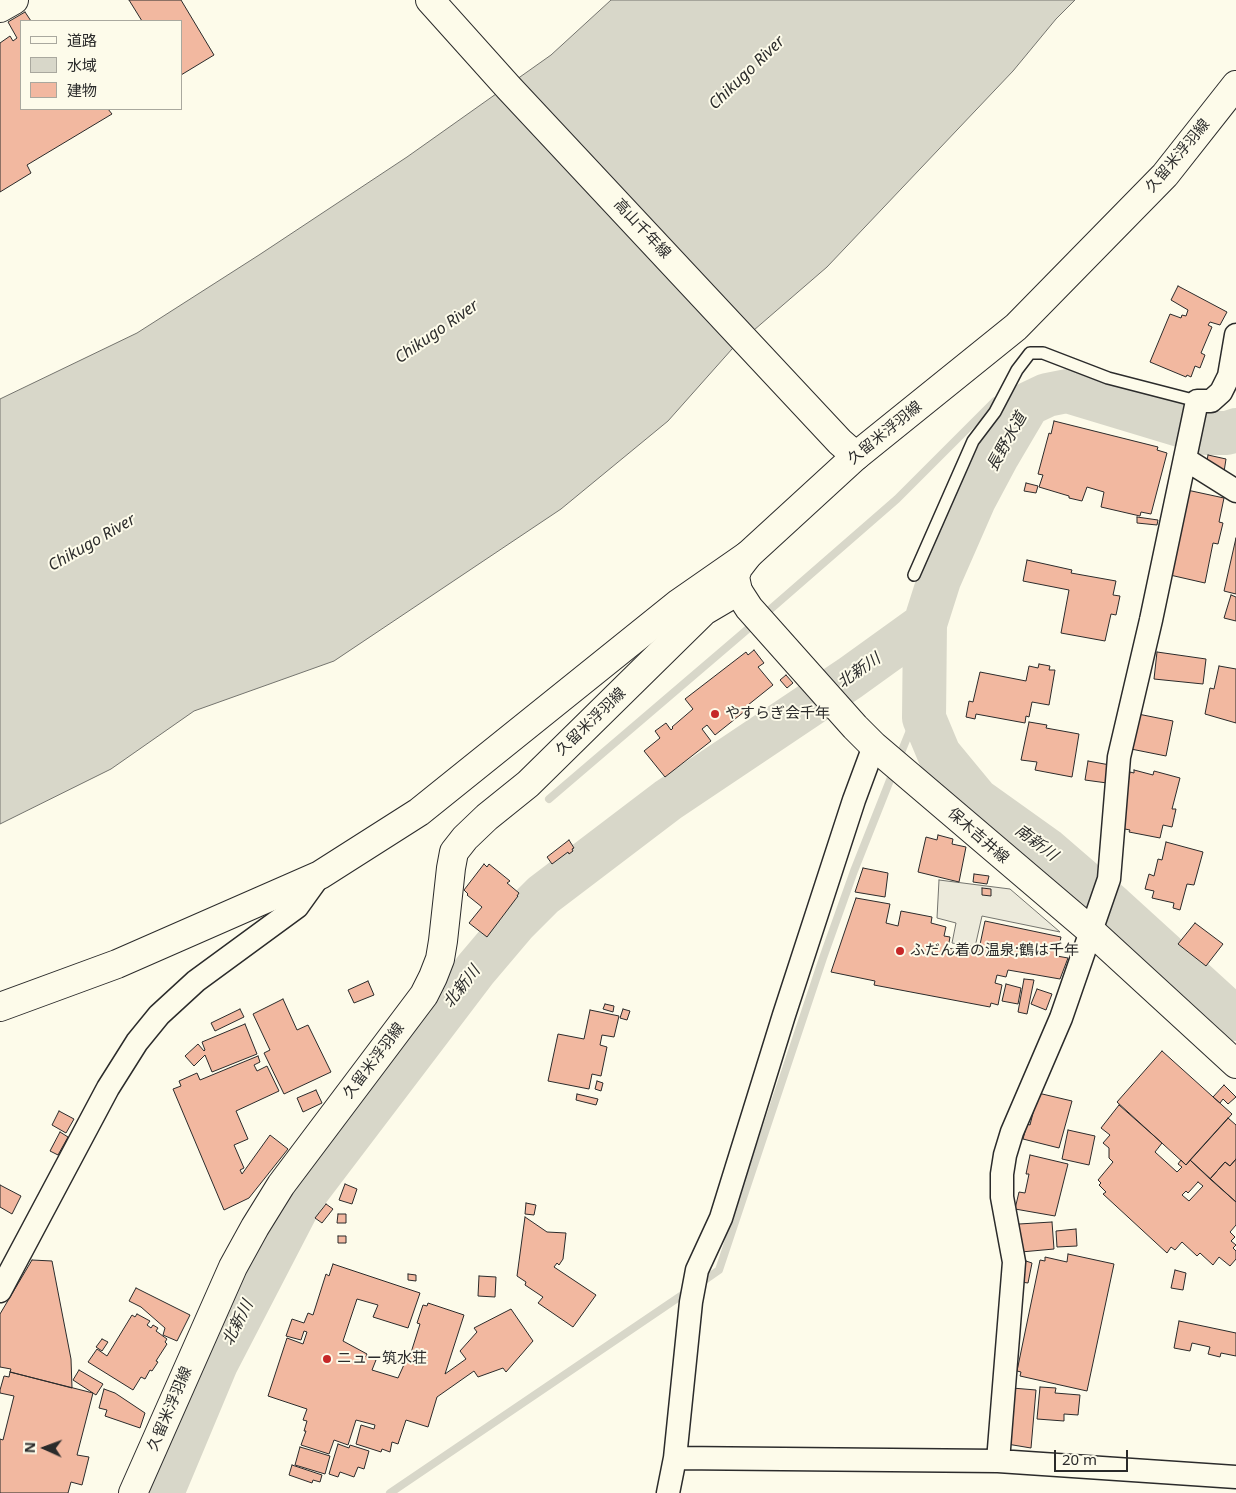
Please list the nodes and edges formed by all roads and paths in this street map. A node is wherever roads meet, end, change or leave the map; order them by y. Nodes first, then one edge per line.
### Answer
1 (14, 0) edge
2 (430, 0) edge
3 (0, 8) edge
4 (1236, 85) edge
5 (1236, 335) edge
6 (1197, 401) junction
7 (848, 449) junction
8 (1186, 456) junction
9 (1236, 491) edge
10 (748, 555) junction
11 (914, 575) dead end
12 (743, 599) junction
13 (871, 743) junction
14 (320, 875) junction
15 (1093, 922) junction
16 (0, 1007) edge
17 (1236, 1064) edge
18 (0, 1291) edge
19 (675, 1458) junction
20 (998, 1461) junction
21 (1236, 1477) edge
22 (133, 1493) edge
23 (668, 1493) edge

1 - 3 main road
2 - 7 main road, 高山千年線
4 - 7 main road, 久留米浮羽線
5 - 6 street
6 - 8 street
6 - 11 lane
7 - 10 main road, 久留米浮羽線
8 - 9 street
8 - 15 street
10 - 12 main road, 久留米浮羽線
10 - 14 main road
12 - 13 main road, 保木吉井線
12 - 22 main road, 久留米浮羽線
13 - 15 main road, 保木吉井線
13 - 19 street
14 - 16 main road
14 - 18 street
15 - 17 main road, 保木吉井線
15 - 20 street
19 - 20 street
19 - 23 street
20 - 21 street

